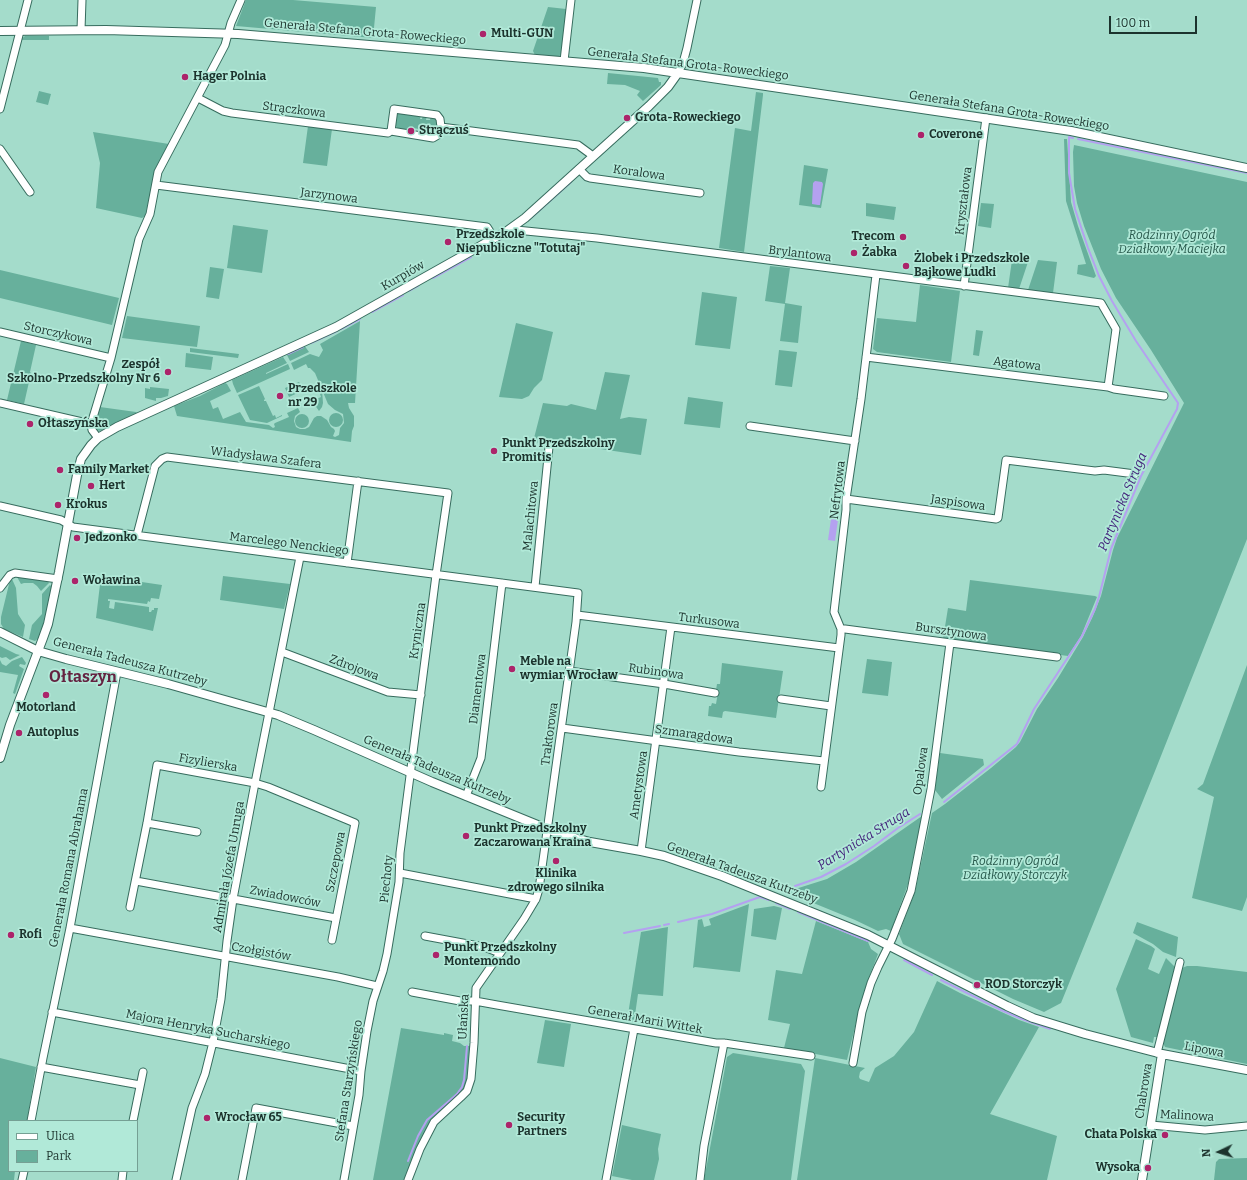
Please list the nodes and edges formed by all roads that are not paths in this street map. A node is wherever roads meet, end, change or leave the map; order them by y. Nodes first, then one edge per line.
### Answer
1 (28, 0) edge
2 (82, 0) edge
3 (241, 0) edge
4 (571, 0) edge
5 (697, 0) edge
6 (81, 30) junction
7 (0, 31) edge
8 (20, 31) junction
9 (229, 33) junction
10 (564, 61) junction
11 (678, 73) junction
12 (198, 98) junction
13 (0, 109) edge
14 (986, 118) junction
15 (441, 127) junction
16 (391, 132) junction
17 (0, 149) edge
18 (593, 156) junction
19 (579, 168) junction
20 (1247, 168) edge
21 (156, 185) junction
22 (30, 192) dead end
23 (700, 193) dead end
24 (521, 220) junction
25 (513, 227) junction
26 (528, 231) junction
27 (494, 238) junction
28 (876, 275) junction
29 (964, 286) junction
30 (0, 332) edge
31 (866, 357) junction
32 (111, 358) junction
33 (1108, 387) junction
34 (1164, 396) dead end
35 (0, 403) edge
36 (91, 424) junction
37 (750, 426) dead end
38 (98, 438) junction
39 (855, 441) junction
40 (549, 447) dead end
41 (1135, 474) dead end
42 (358, 481) junction
43 (448, 494) joint
44 (846, 499) junction
45 (0, 506) edge
46 (68, 524) junction
47 (137, 535) junction
48 (300, 557) junction
49 (347, 563) junction
50 (436, 575) junction
51 (55, 579) junction
52 (502, 583) junction
53 (535, 587) junction
54 (0, 588) edge
55 (578, 593) joint
56 (577, 615) junction
57 (671, 627) junction
58 (841, 629) junction
59 (0, 632) edge
60 (950, 643) junction
61 (839, 648) junction
62 (38, 651) junction
63 (282, 652) junction
64 (1057, 657) dead end
65 (569, 671) junction
66 (117, 672) junction
67 (664, 684) junction
68 (715, 693) dead end
69 (420, 695) junction
70 (781, 699) dead end
71 (832, 706) junction
72 (269, 712) junction
73 (562, 728) junction
74 (656, 741) junction
75 (0, 758) edge
76 (824, 761) junction
77 (411, 772) junction
78 (255, 783) junction
79 (821, 787) dead end
80 (466, 796) junction
81 (147, 823) junction
82 (547, 830) junction
83 (196, 832) dead end
84 (641, 851) junction
85 (400, 873) junction
86 (136, 881) junction
87 (233, 899) junction
88 (536, 899) junction
89 (130, 907) dead end
90 (336, 918) junction
91 (70, 928) junction
92 (426, 936) dead end
93 (332, 940) dead end
94 (889, 946) junction
95 (500, 953) junction
96 (226, 957) junction
97 (1180, 962) dead end
98 (377, 986) junction
99 (412, 992) dead end
100 (475, 1001) junction
101 (52, 1012) junction
102 (634, 1029) junction
103 (213, 1042) junction
104 (724, 1043) junction
105 (1158, 1053) junction
106 (811, 1056) dead end
107 (852, 1063) dead end
108 (41, 1067) junction
109 (1247, 1070) edge
110 (360, 1071) junction
111 (142, 1072) dead end
112 (140, 1085) junction
113 (31, 1120) edge
114 (133, 1120) edge
115 (1150, 1125) junction
116 (353, 1126) junction
117 (1247, 1126) edge
118 (176, 1180) edge
119 (242, 1180) edge
120 (344, 1180) edge
121 (408, 1180) edge
122 (606, 1180) edge
123 (700, 1180) edge
124 (1142, 1180) edge

1 - 8 street
2 - 6 street
3 - 9 street
4 - 10 street
5 - 11 street
6 - 8 street, Generała Stefana Grota-Roweckiego
6 - 9 street, Generała Stefana Grota-Roweckiego
7 - 8 street, Generała Stefana Grota-Roweckiego
8 - 13 street
9 - 10 street, Generała Stefana Grota-Roweckiego
9 - 12 street
10 - 11 street, Generała Stefana Grota-Roweckiego
11 - 14 street, Generała Stefana Grota-Roweckiego
11 - 18 street, Kurpiów
12 - 16 street, Strączkowa
12 - 21 street
14 - 20 street, Generała Stefana Grota-Roweckiego
14 - 29 street, Kryształowa
15 - 16 street, Strączkowa
15 - 16 street
15 - 18 street
17 - 22 street
18 - 19 street, Kurpiów
19 - 23 street, Koralowa
19 - 24 street, Kurpiów
21 - 27 street, Jarzynowa
21 - 32 street
24 - 25 street, Kurpiów
24 - 26 street
25 - 26 street, Brylantowa
25 - 27 street, Kurpiów
26 - 28 street, Brylantowa
27 - 38 street, Kurpiów
28 - 29 street, Brylantowa
28 - 31 street, Nefrytowa
29 - 33 street, Brylantowa
30 - 32 street, Storczykowa
31 - 33 street, Agatowa
31 - 39 street, Nefrytowa
32 - 36 street
33 - 34 street, Agatowa
35 - 36 street
36 - 38 street
37 - 39 street
38 - 46 street
39 - 44 street, Nefrytowa
40 - 53 street, Malachitowa
41 - 44 street, Jaspisowa
42 - 43 street, Władysława Szafera
42 - 47 street, Władysława Szafera
42 - 49 street
43 - 50 street, Kryniczna
44 - 58 street, Nefrytowa
45 - 46 street, Marcelego Nenckiego
46 - 47 street, Marcelego Nenckiego
46 - 51 street
47 - 48 street, Marcelego Nenckiego
48 - 49 street, Marcelego Nenckiego
48 - 63 street, Admirała Józefa Unruga
49 - 50 street, Marcelego Nenckiego
50 - 52 street, Marcelego Nenckiego
50 - 69 street, Kryniczna
51 - 54 street
51 - 62 street
52 - 53 street, Marcelego Nenckiego
52 - 80 street, Diamentowa
53 - 55 street, Marcelego Nenckiego
55 - 56 street, Traktorowa
56 - 57 street, Turkusowa
56 - 65 street, Traktorowa
57 - 61 street, Turkusowa
57 - 67 street, Ametystowa
58 - 60 street, Bursztynowa
58 - 61 street, Nefrytowa
59 - 62 street, Generała Tadeusza Kutrzeby
60 - 64 street, Bursztynowa
60 - 94 street, Opalowa
61 - 71 street, Nefrytowa
62 - 66 street, Generała Tadeusza Kutrzeby
62 - 75 street
63 - 69 street, Zdrojowa
63 - 72 street, Admirała Józefa Unruga
65 - 67 street, Rubinowa
65 - 73 street, Traktorowa
66 - 72 street, Generała Tadeusza Kutrzeby
66 - 91 street, Generała Romana Abrahama
67 - 68 street, Rubinowa
67 - 74 street, Ametystowa
69 - 77 street, Kryniczna
70 - 71 street
71 - 76 street, Nefrytowa
72 - 77 street, Generała Tadeusza Kutrzeby
72 - 78 street, Admirała Józefa Unruga
73 - 74 street, Szmaragdowa
73 - 82 street, Traktorowa
74 - 76 street, Szmaragdowa
74 - 84 street, Ametystowa
76 - 79 street, Nefrytowa
77 - 80 street, Generała Tadeusza Kutrzeby
77 - 85 street, Piechoty
78 - 81 street, Fizylierska
78 - 87 street, Admirała Józefa Unruga
78 - 90 street, Szczepowa
80 - 82 street, Generała Tadeusza Kutrzeby
81 - 83 street
81 - 86 street
82 - 84 street, Generała Tadeusza Kutrzeby
82 - 88 street, Ułańska
84 - 94 street, Generała Tadeusza Kutrzeby
85 - 88 street
85 - 98 street, Piechoty
86 - 87 street, Zwiadowców
86 - 89 street
87 - 90 street, Zwiadowców
87 - 96 street, Admirała Józefa Unruga
88 - 95 street, Ułańska
90 - 93 street, Szczepowa
91 - 96 street, Czołgistów
91 - 101 street, Generała Romana Abrahama
92 - 95 street
94 - 105 street, Generała Tadeusza Kutrzeby
94 - 107 street, Opalowa
95 - 100 street, Ułańska
96 - 98 street, Czołgistów
96 - 103 street, Admirała Józefa Unruga
97 - 105 street
98 - 110 street, Stefana Starzyńskiego
99 - 100 street, Generał Marii Wittek
100 - 102 street, Generał Marii Wittek
100 - 121 street, Ułańska
101 - 103 street, Majora Henryka Sucharskiego
101 - 108 street, Generała Romana Abrahama
102 - 104 street, Generał Marii Wittek
102 - 122 street
103 - 110 street, Majora Henryka Sucharskiego
103 - 118 street, Admirała Józefa Unruga
104 - 106 street, Generał Marii Wittek
104 - 123 street
105 - 109 street, Lipowa
105 - 115 street, Chabrowa
108 - 112 street
108 - 113 street, Generała Romana Abrahama
110 - 116 street, Stefana Starzyńskiego
111 - 112 street
112 - 114 street
115 - 117 street, Malinowa
115 - 124 street, Chabrowa
116 - 119 street
116 - 120 street, Stefana Starzyńskiego

